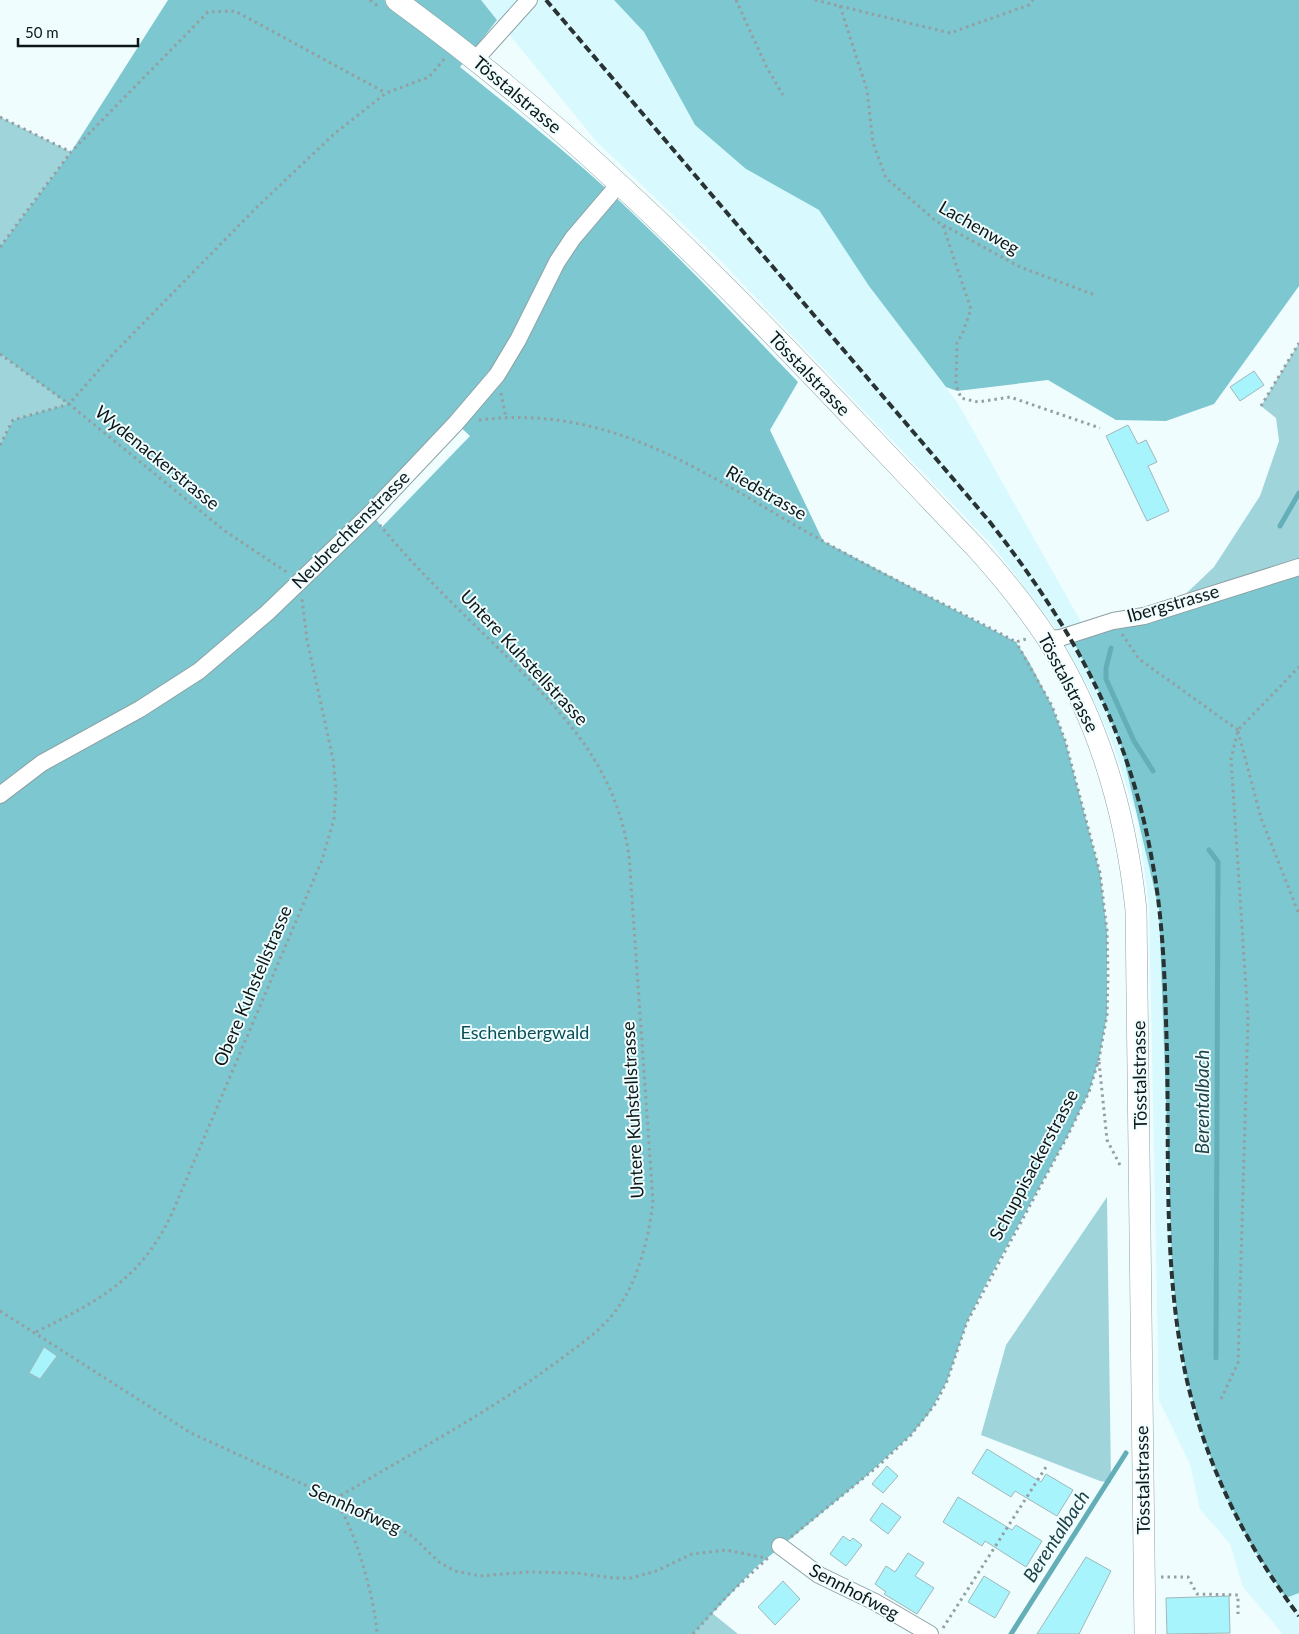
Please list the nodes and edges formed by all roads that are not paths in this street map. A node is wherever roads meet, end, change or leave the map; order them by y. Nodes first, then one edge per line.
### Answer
1 (396, 0) edge
2 (529, 0) edge
3 (475, 60) junction
4 (620, 184) junction
5 (1299, 567) edge
6 (1047, 639) junction
7 (0, 795) edge
8 (780, 1546) road end
9 (930, 1634) edge
10 (1145, 1634) edge

1 - 3 main road, Tösstalstrasse
2 - 3 street
3 - 4 main road, Tösstalstrasse
4 - 6 main road, Tösstalstrasse
4 - 7 street, Neubrechtenstrasse
5 - 6 street, Ibergstrasse
6 - 10 main road, Tösstalstrasse
8 - 9 street, Sennhofweg

